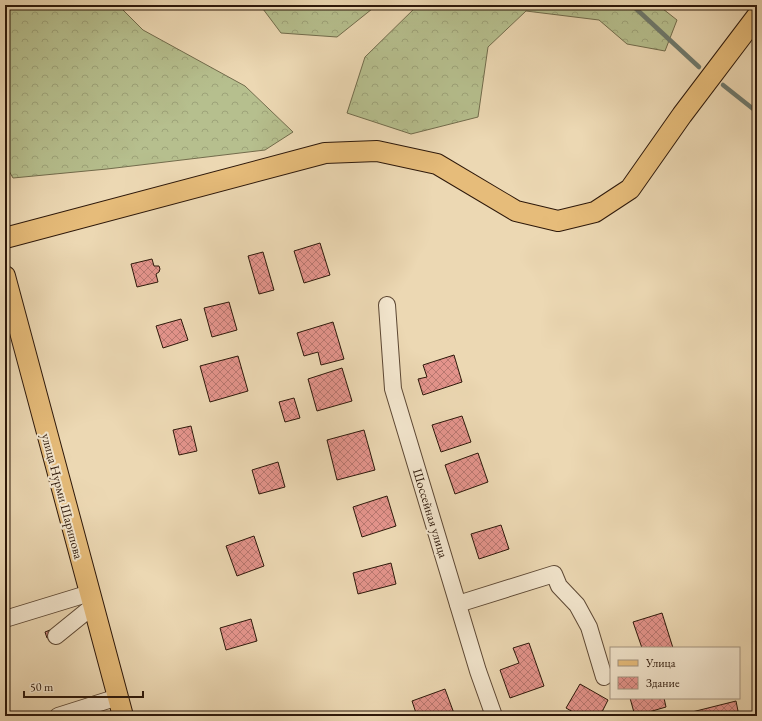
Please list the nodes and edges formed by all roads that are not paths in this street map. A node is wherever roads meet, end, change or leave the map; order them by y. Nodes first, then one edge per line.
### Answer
1 (757, 16) edge
2 (5, 238) edge
3 (5, 276) edge
4 (387, 306) dead end
5 (92, 600) junction
6 (458, 604) junction
7 (5, 619) edge
8 (56, 636) dead end
9 (604, 677) dead end
10 (118, 697) junction
11 (58, 716) edge
12 (123, 716) edge
13 (494, 716) edge

1 - 2 main road
3 - 5 main road, улица Нурми Шарипова
4 - 6 street, Шоссейная улица
5 - 7 street
5 - 8 street
5 - 10 main road, улица Нурми Шарипова
6 - 9 street
6 - 13 street, Шоссейная улица
10 - 11 street
10 - 12 main road, улица Нурми Шарипова

